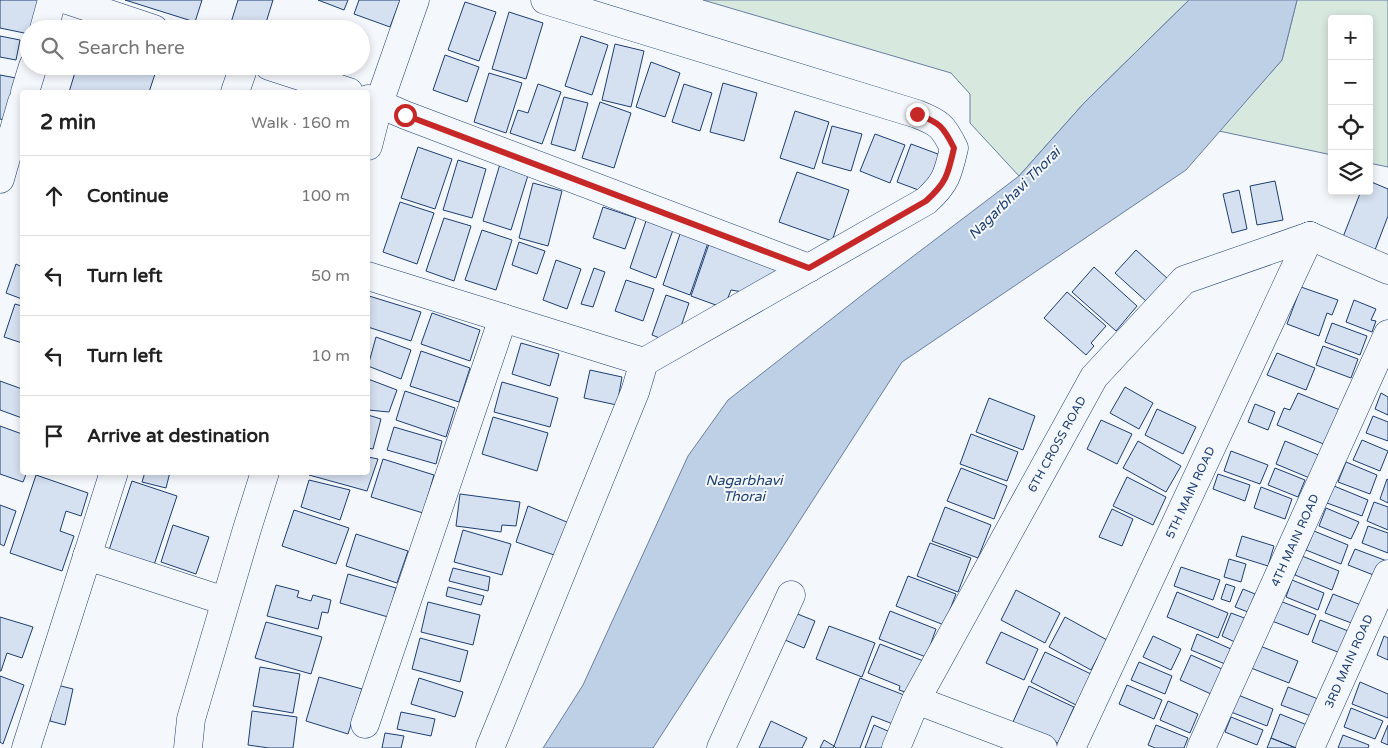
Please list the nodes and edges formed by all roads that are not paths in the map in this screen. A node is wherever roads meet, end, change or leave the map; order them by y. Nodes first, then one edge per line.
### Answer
1 (52, 0) edge
2 (67, 0) edge
3 (415, 0) edge
4 (545, 0) edge
5 (46, 20) edge
6 (127, 20) edge
7 (30, 75) edge
8 (241, 75) edge
9 (296, 75) edge
10 (26, 90) edge
11 (236, 90) edge
12 (342, 90) edge
13 (373, 101) edge
14 (20, 109) edge
15 (370, 128) edge
16 (0, 179) edge
17 (1310, 236) junction
18 (809, 268) junction
19 (1388, 270) edge
20 (370, 277) edge
21 (504, 318) junction
22 (1388, 334) edge
23 (644, 362) junction
24 (113, 475) edge
25 (264, 475) edge
26 (87, 556) junction
27 (1388, 574) edge
28 (791, 595) dead end
29 (225, 601) junction
30 (916, 700) junction
31 (365, 724) dead end
32 (26, 748) edge
33 (188, 748) edge
34 (490, 748) edge
35 (722, 748) edge
36 (896, 748) edge
37 (1043, 748) edge
38 (1071, 748) edge
39 (1200, 748) edge
40 (1310, 748) edge

1 - 5 street
2 - 6 street
3 - 13 street
4 - 18 street
7 - 10 street
8 - 11 street
9 - 12 street
13 - 15 street
13 - 18 street
14 - 16 street
17 - 19 street
17 - 30 street, 6TH CROSS ROAD
17 - 38 street, 5TH MAIN ROAD
18 - 23 street
20 - 21 street
21 - 23 street
21 - 31 street
22 - 39 street, 4TH MAIN ROAD
23 - 34 street
24 - 26 street
25 - 29 street
26 - 29 street
26 - 32 street
27 - 40 street, 3RD MAIN ROAD
28 - 35 street
29 - 33 street
30 - 36 street, 6TH CROSS ROAD
30 - 37 street

